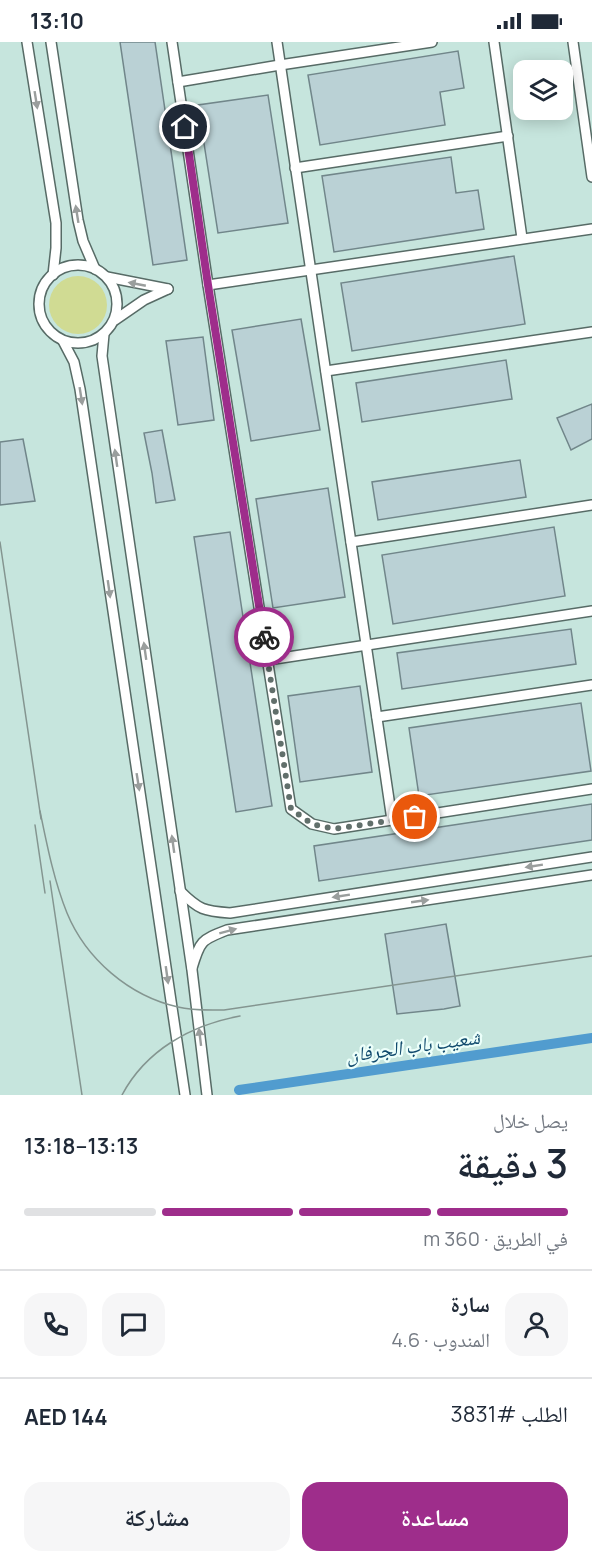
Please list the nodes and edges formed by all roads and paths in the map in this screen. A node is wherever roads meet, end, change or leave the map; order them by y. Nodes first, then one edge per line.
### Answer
1 (27, 42) edge
2 (51, 42) edge
3 (172, 42) edge
4 (277, 42) edge
5 (432, 42) edge
6 (494, 42) edge
7 (573, 42) edge
8 (280, 65) junction
9 (178, 82) junction
10 (588, 123) edge
11 (508, 135) junction
12 (295, 168) junction
13 (592, 177) edge
14 (592, 229) edge
15 (522, 238) junction
16 (95, 269) junction
17 (310, 269) junction
18 (52, 275) junction
19 (107, 277) junction
20 (208, 285) junction
21 (115, 320) junction
22 (592, 332) edge
23 (104, 334) junction
24 (63, 341) junction
25 (326, 371) junction
26 (592, 505) edge
27 (351, 542) junction
28 (592, 611) edge
29 (366, 645) junction
30 (268, 660) junction
31 (592, 685) edge
32 (377, 717) junction
33 (592, 789) edge
34 (392, 820) junction
35 (592, 857) edge
36 (592, 875) edge
37 (179, 890) junction
38 (192, 970) junction
39 (185, 1095) edge
40 (207, 1095) edge

1 -> 18 street
16 -> 2 street
3 - 9 street
4 - 8 street
5 - 8 street
6 - 11 street
7 - 10 street
8 - 9 street
8 - 12 street
9 - 20 street
10 - 13 street
11 - 12 street
11 - 15 street
12 - 17 street
14 - 15 street
15 - 17 street
16 - 18 street
16 - 19 street
17 - 20 street
17 - 25 street
18 - 24 street
19 - 21 street
21 -> 19 street
20 - 30 street
21 - 23 street
22 - 25 street
23 - 24 street
37 -> 23 street
24 -> 39 street
25 - 27 street
26 - 27 street
27 - 29 street
28 - 29 street
29 - 30 street
29 - 32 street
30 - 34 street
31 - 32 street
32 - 34 street
33 - 34 street
35 -> 37 street
38 -> 36 street
37 - 38 street
40 -> 38 street

